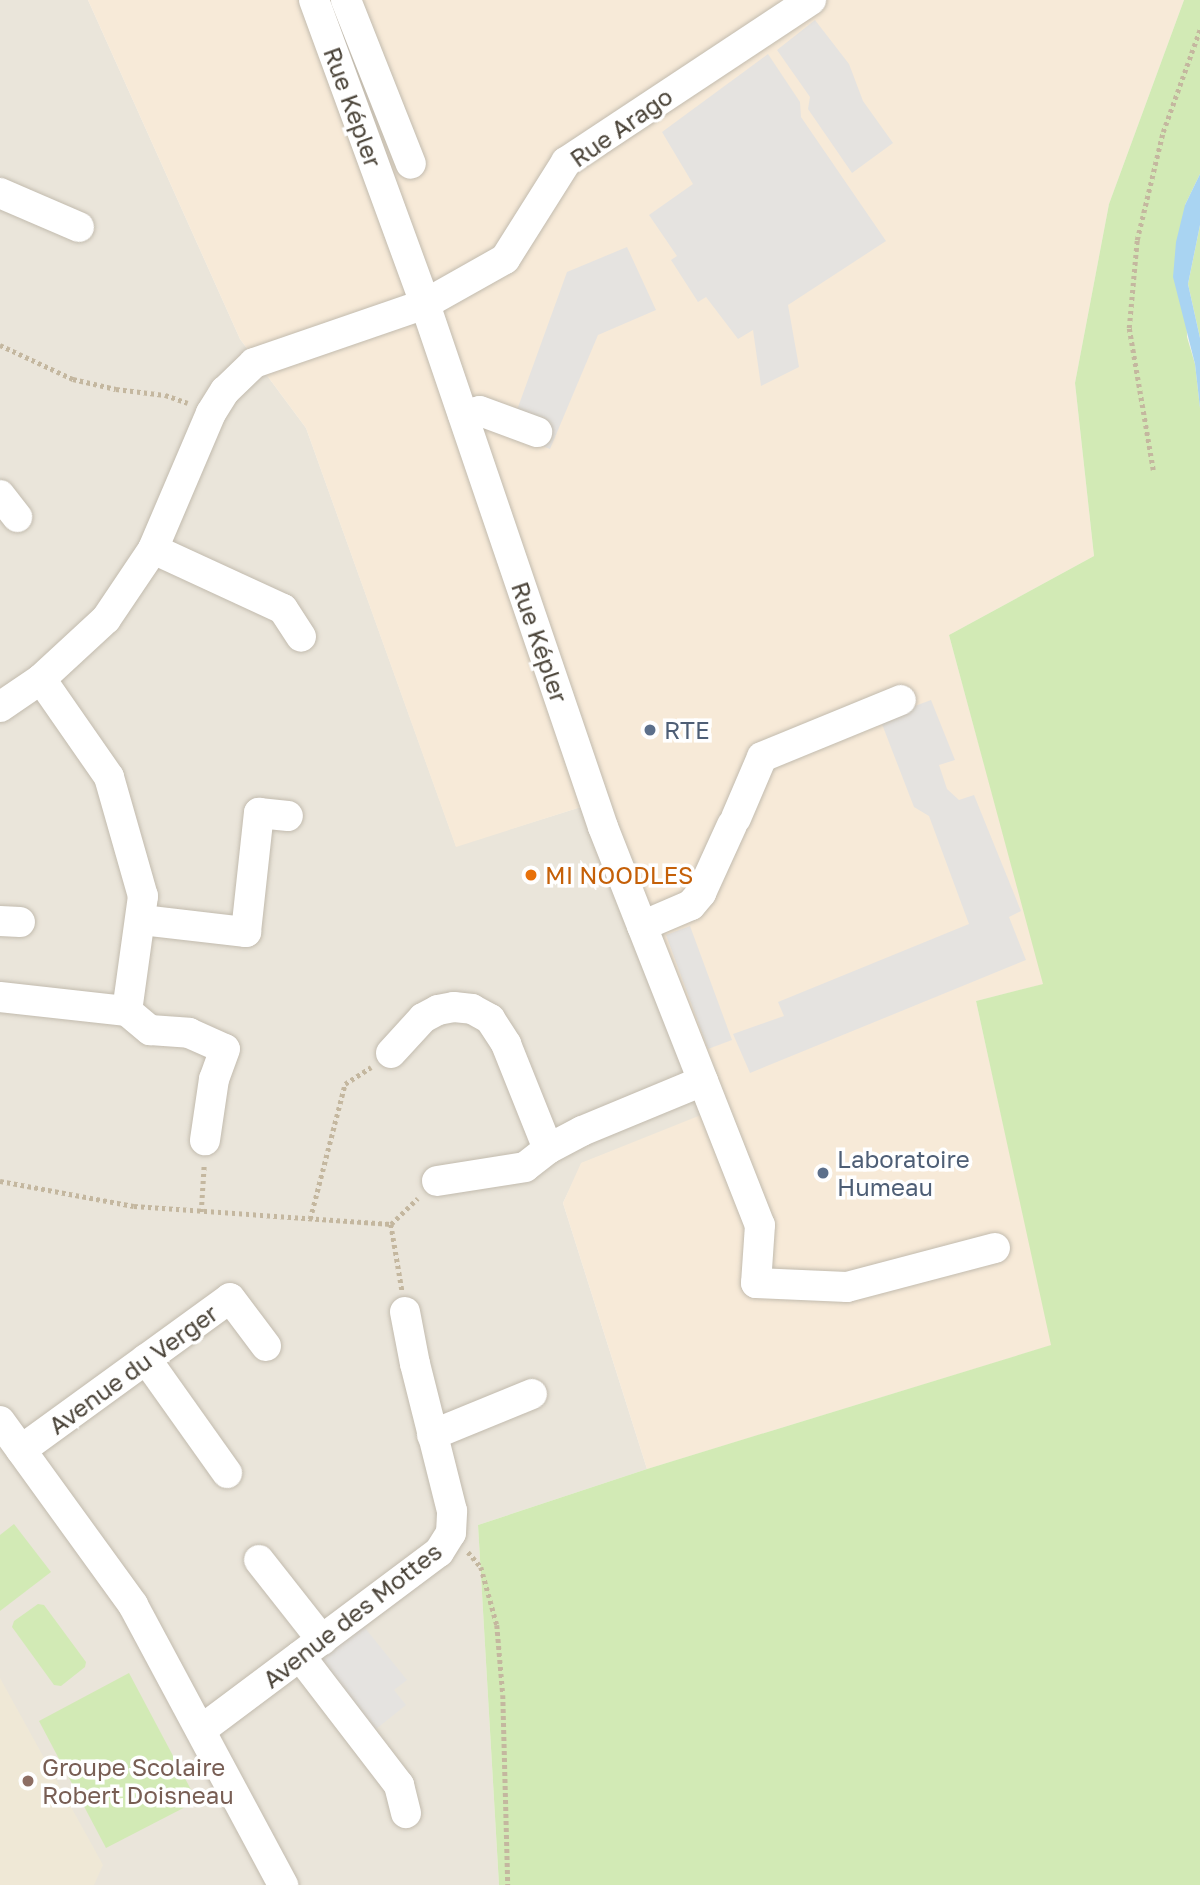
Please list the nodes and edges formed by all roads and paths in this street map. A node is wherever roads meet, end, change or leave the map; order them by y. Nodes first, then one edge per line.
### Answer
1 (314, 0) edge
2 (346, 0) edge
3 (811, 0) edge
4 (1200, 29) edge
5 (411, 164) dead end
6 (0, 193) edge
7 (79, 227) dead end
8 (425, 304) junction
9 (0, 345) edge
10 (211, 413) junction
11 (463, 415) junction
12 (537, 432) dead end
13 (1153, 470) dead end
14 (153, 549) junction
15 (301, 637) dead end
16 (41, 679) junction
17 (901, 699) dead end
18 (0, 707) edge
19 (288, 816) dead end
20 (142, 920) junction
21 (642, 926) junction
22 (0, 997) edge
23 (127, 1011) junction
24 (391, 1053) joint
25 (703, 1081) junction
26 (205, 1140) joint
27 (548, 1149) junction
28 (0, 1181) edge
29 (437, 1181) joint
30 (201, 1212) junction
31 (310, 1219) junction
32 (391, 1224) junction
33 (995, 1248) dead end
34 (405, 1312) joint
35 (266, 1346) dead end
36 (146, 1359) junction
37 (532, 1394) dead end
38 (0, 1421) edge
39 (432, 1435) junction
40 (21, 1450) junction
41 (227, 1473) dead end
42 (451, 1533) junction
43 (260, 1560) dead end
44 (311, 1648) junction
45 (201, 1730) junction
46 (406, 1813) dead end
47 (283, 1885) edge
48 (508, 1885) edge

1 - 8 street, Rue Képler
2 - 5 street
3 - 8 street, Rue Arago
4 - 13 path
6 - 7 street
8 - 10 street, Rue Arago
8 - 11 street, Rue Képler
9 - 10 path
10 - 14 street, Rue Arago
11 - 12 street
11 - 21 street, Rue Képler
14 - 15 street
14 - 16 street, Rue Arago
16 - 18 street, Rue Arago
16 - 20 street
17 - 21 street
19 - 20 street
20 - 23 street
21 - 25 street, Rue Képler
22 - 23 street
23 - 26 street
24 - 27 street
24 - 31 path
25 - 27 street
25 - 33 street, Rue Képler
26 - 30 path
27 - 29 street
28 - 30 path
29 - 32 path
30 - 31 path
31 - 32 path
32 - 34 path
34 - 39 street, Avenue des Mottes
35 - 36 street, Avenue du Verger
36 - 40 street, Avenue du Verger
36 - 41 street
37 - 39 street
38 - 40 street
39 - 42 street, Avenue des Mottes
40 - 45 street
42 - 44 street, Avenue des Mottes
42 - 48 path
43 - 44 street
44 - 45 street, Avenue des Mottes
44 - 46 street
45 - 47 street

